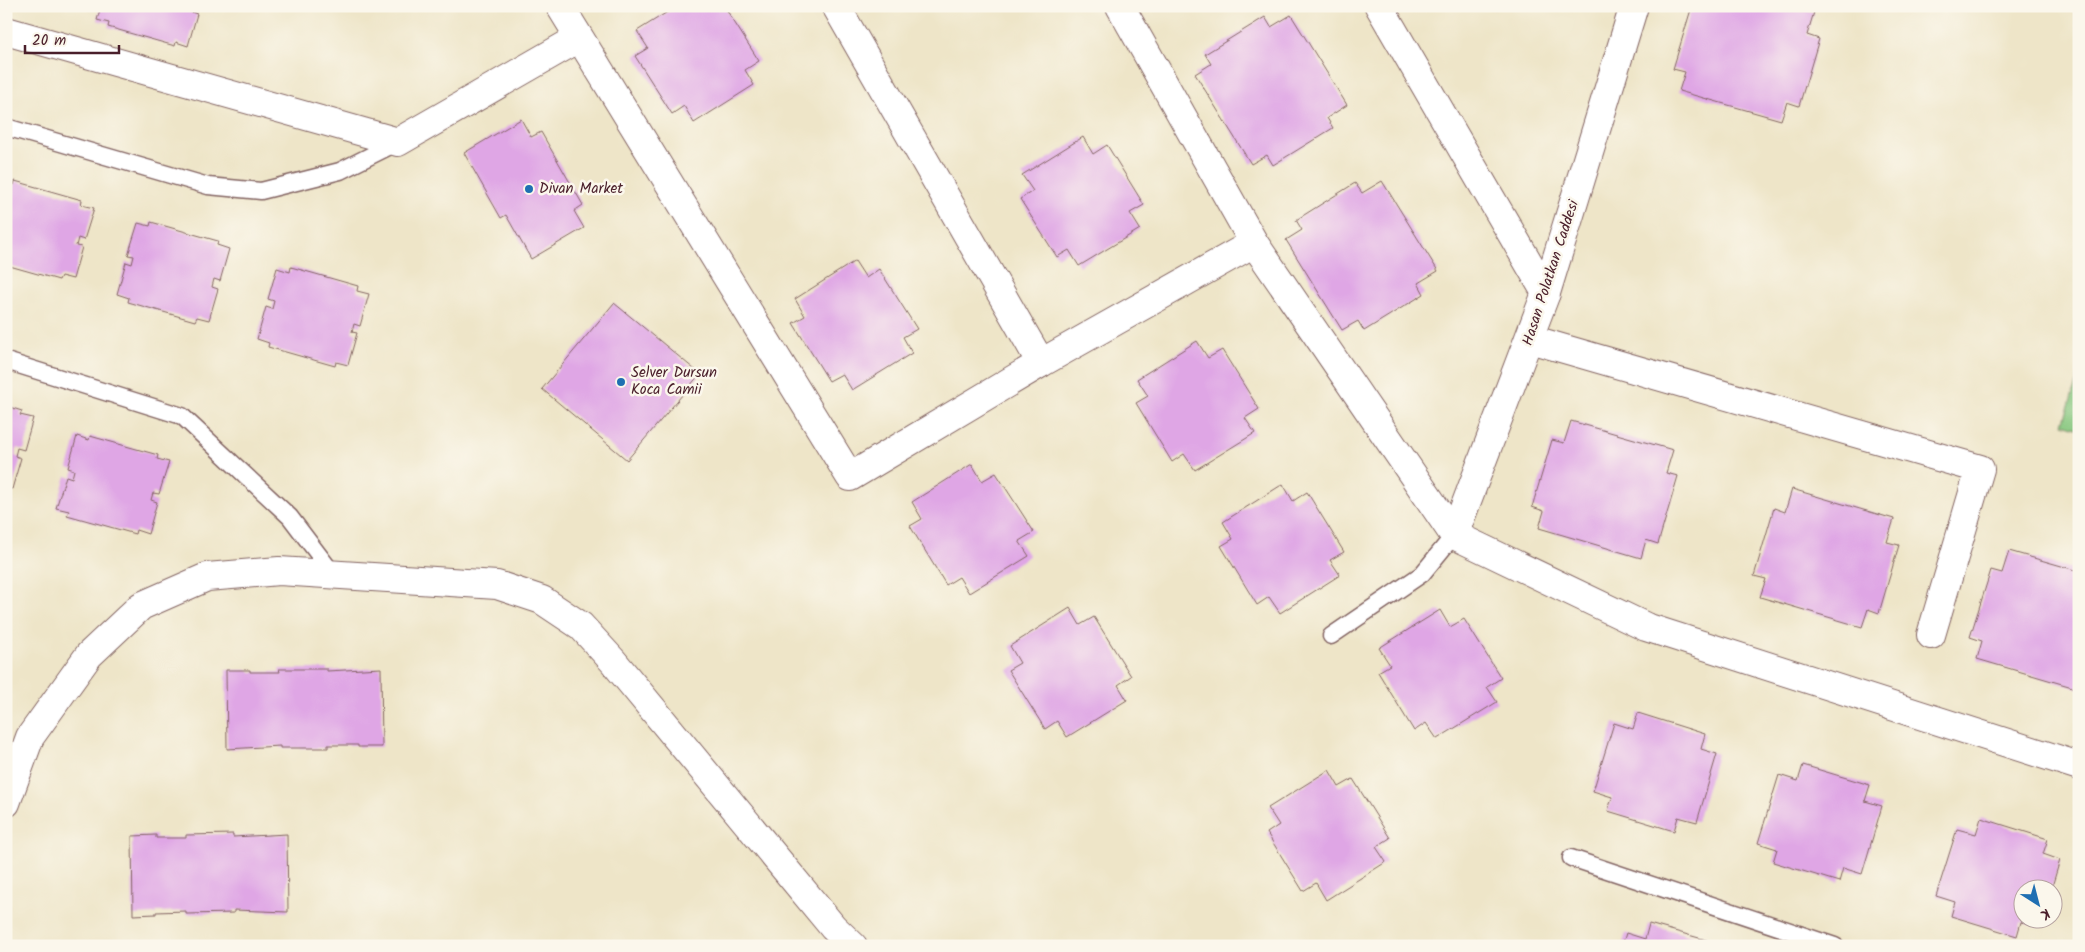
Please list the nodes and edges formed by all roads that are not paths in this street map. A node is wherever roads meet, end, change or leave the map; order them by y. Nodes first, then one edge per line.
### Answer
1 (560, 6) edge
2 (836, 6) edge
3 (1120, 6) edge
4 (1379, 6) edge
5 (1634, 6) edge
6 (6, 31) edge
7 (580, 38) junction
8 (6, 127) edge
9 (398, 142) junction
10 (1254, 244) junction
11 (1546, 293) junction
12 (1530, 339) junction
13 (6, 361) edge
14 (1040, 363) junction
15 (1454, 535) junction
16 (334, 575) junction
17 (1932, 635) dead end
18 (1331, 636) dead end
19 (2079, 766) edge
20 (6, 803) edge
21 (1572, 858) dead end
22 (853, 946) edge
23 (1835, 946) edge

1 - 7 street
2 - 14 street
3 - 10 street
4 - 11 street
5 - 11 street, Hasan Polatkan Caddesi
6 - 9 street
7 - 9 street
7 - 14 street
8 - 9 lane
10 - 14 street
10 - 15 street
11 - 12 street, Hasan Polatkan Caddesi
12 - 15 street, Hasan Polatkan Caddesi
12 - 17 street
13 - 16 lane
15 - 18 lane
15 - 19 street
16 - 20 street
16 - 22 street
21 - 23 lane

